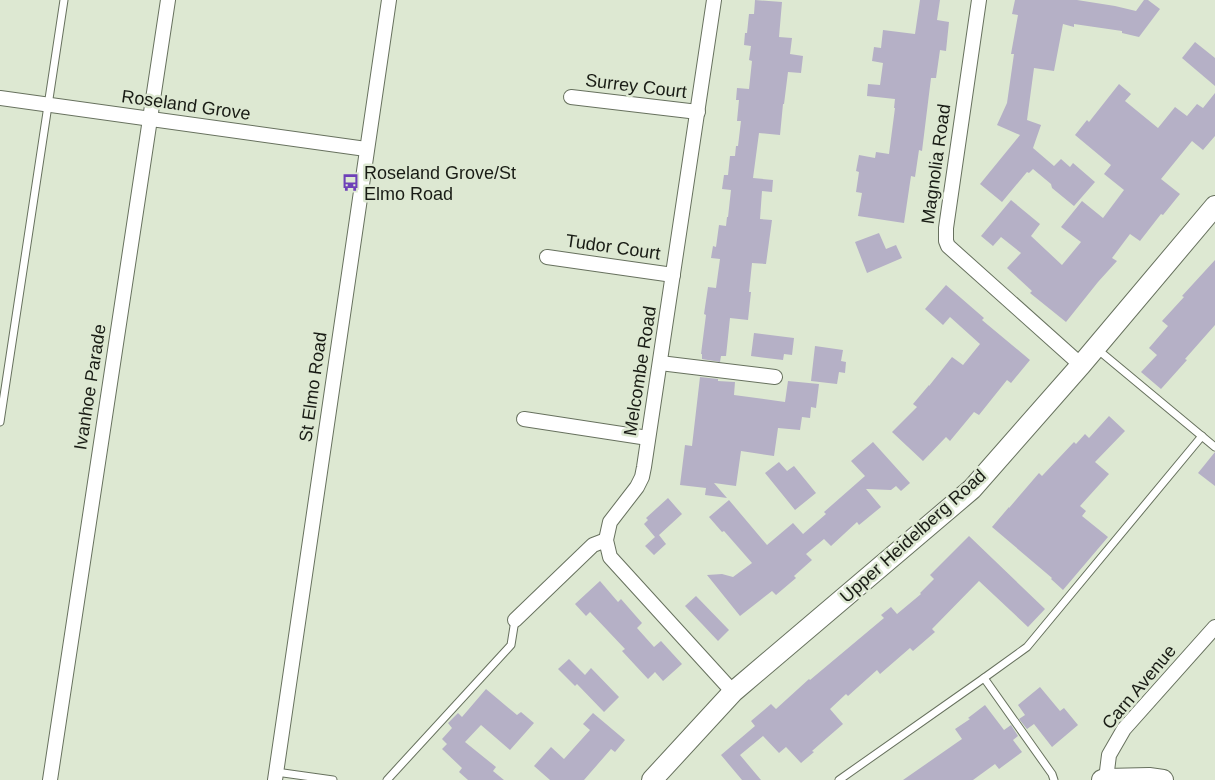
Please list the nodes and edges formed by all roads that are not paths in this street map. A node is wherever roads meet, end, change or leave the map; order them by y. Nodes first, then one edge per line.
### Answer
1 (64, 0) edge
2 (168, 0) edge
3 (389, 0) edge
4 (714, 0) edge
5 (979, 0) edge
6 (571, 97) dead end
7 (0, 98) edge
8 (48, 105) junction
9 (698, 112) junction
10 (150, 119) junction
11 (366, 149) junction
12 (1215, 206) edge
13 (547, 258) dead end
14 (673, 275) junction
15 (1095, 347) junction
16 (660, 362) junction
17 (1081, 365) junction
18 (775, 377) dead end
19 (524, 419) dead end
20 (0, 422) edge
21 (1202, 436) junction
22 (648, 438) junction
23 (1215, 447) edge
24 (606, 540) junction
25 (515, 620) joint
26 (1215, 626) edge
27 (984, 678) junction
28 (733, 692) junction
29 (275, 776) edge
30 (1104, 779) edge
31 (50, 780) edge
32 (333, 780) edge
33 (387, 780) edge
34 (652, 780) edge
35 (839, 780) edge
36 (1054, 780) edge
37 (1163, 780) edge

1 - 8 lane
2 - 10 street, Ivanhoe Parade
3 - 11 street, St Elmo Road
4 - 9 street, Melcombe Road
5 - 17 street, Magnolia Road
6 - 9 street, Surrey Court
7 - 8 street, Roseland Grove
8 - 10 street, Roseland Grove
8 - 20 lane
9 - 14 street, Melcombe Road
10 - 11 street, Roseland Grove
10 - 31 street, Ivanhoe Parade
11 - 29 street, St Elmo Road
12 - 15 main road, Upper Heidelberg Road
13 - 14 street, Tudor Court
14 - 16 street, Melcombe Road
15 - 17 main road, Upper Heidelberg Road
15 - 21 lane
16 - 18 street
16 - 22 street, Melcombe Road
17 - 28 main road, Upper Heidelberg Road
19 - 22 street
21 - 23 lane
21 - 27 lane
22 - 24 street, Melcombe Road
24 - 25 street
24 - 28 street
25 - 33 lane
26 - 30 street, Carn Avenue
27 - 35 lane
27 - 36 lane
28 - 34 main road, Upper Heidelberg Road
29 - 32 lane
30 - 37 main road

